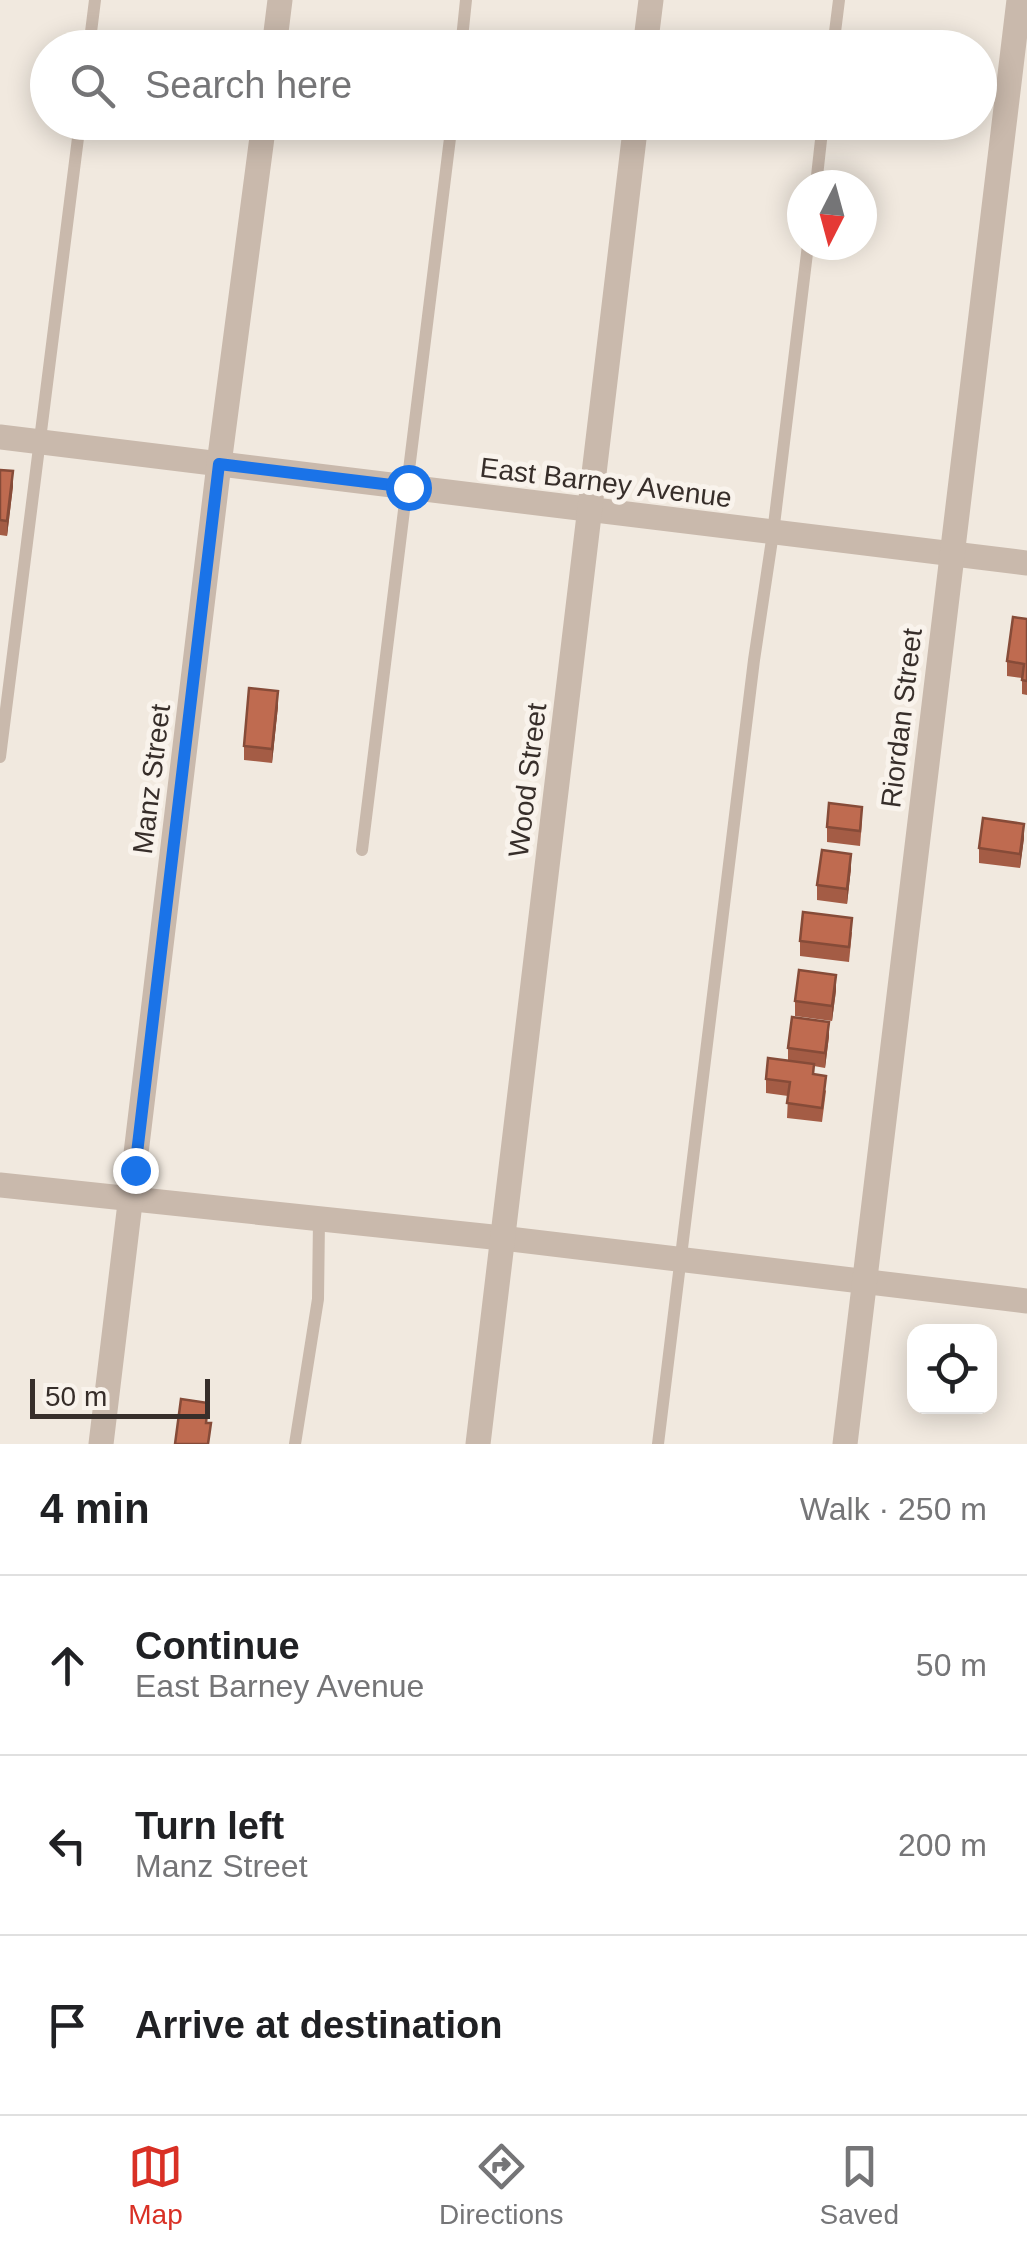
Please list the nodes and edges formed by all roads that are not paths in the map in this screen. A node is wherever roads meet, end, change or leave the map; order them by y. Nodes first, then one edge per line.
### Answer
1 (95, 0) edge
2 (280, 0) edge
3 (466, 0) edge
4 (651, 0) edge
5 (838, 0) edge
6 (1018, 0) edge
7 (91, 30) edge
8 (276, 30) edge
9 (462, 30) edge
10 (647, 30) edge
11 (835, 30) edge
12 (78, 140) edge
13 (262, 140) edge
14 (450, 140) edge
15 (634, 140) edge
16 (822, 140) edge
17 (818, 170) edge
18 (806, 260) edge
19 (0, 438) edge
20 (38, 442) junction
21 (219, 464) junction
22 (408, 487) junction
23 (590, 510) junction
24 (773, 533) junction
25 (951, 554) junction
26 (1027, 563) edge
27 (0, 757) edge
28 (362, 850) dead end
29 (0, 1185) edge
30 (131, 1201) junction
31 (319, 1220) junction
32 (502, 1238) junction
33 (680, 1259) junction
34 (865, 1280) junction
35 (1027, 1301) edge
36 (101, 1444) edge
37 (295, 1444) edge
38 (478, 1444) edge
39 (658, 1444) edge
40 (845, 1444) edge

1 - 7 lane
2 - 8 street
3 - 9 lane
4 - 10 street
5 - 11 lane
6 - 25 street, Riordan Street
12 - 20 lane
13 - 21 street, Manz Street
14 - 22 lane
15 - 23 street, Wood Street
16 - 17 lane
18 - 24 lane
19 - 20 street, East Barney Avenue
20 - 21 street, East Barney Avenue
20 - 27 lane
21 - 22 street, East Barney Avenue
21 - 30 street, Manz Street
22 - 23 street, East Barney Avenue
22 - 28 lane
23 - 24 street, East Barney Avenue
23 - 32 street, Wood Street
24 - 25 street, East Barney Avenue
24 - 33 lane
25 - 26 street, East Barney Avenue
25 - 34 street, Riordan Street
29 - 30 street
30 - 31 street
30 - 36 street, Manz Street
31 - 32 street
31 - 37 lane
32 - 33 street
32 - 38 street, Wood Street
33 - 34 street
33 - 39 lane
34 - 35 street
34 - 40 street, Riordan Street

